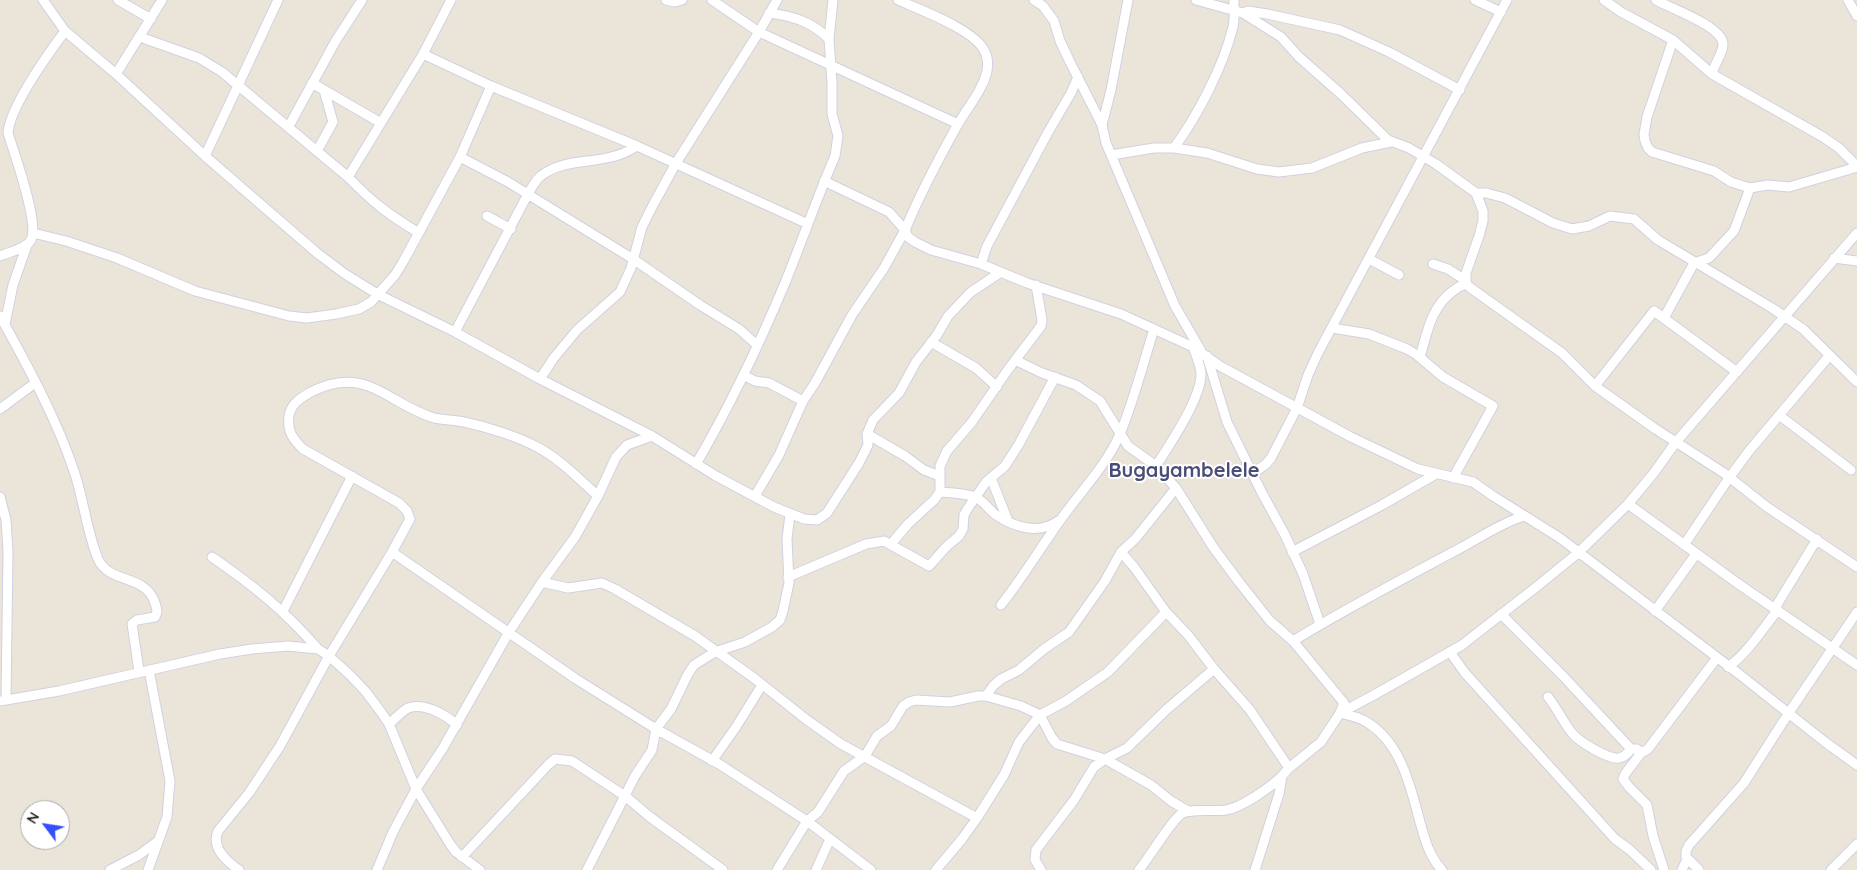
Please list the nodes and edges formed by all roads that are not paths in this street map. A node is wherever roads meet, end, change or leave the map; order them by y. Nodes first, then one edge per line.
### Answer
1 (43, 0) edge
2 (118, 0) edge
3 (162, 0) edge
4 (278, 0) edge
5 (362, 0) edge
6 (666, 0) edge
7 (682, 0) edge
8 (712, 0) edge
9 (777, 0) edge
10 (833, 0) edge
11 (898, 0) edge
12 (1034, 0) edge
13 (1128, 0) edge
14 (1196, 0) edge
15 (1475, 0) edge
16 (1507, 0) edge
17 (1604, 0) edge
18 (1656, 0) edge
19 (1848, 0) edge
20 (1856, 0) edge
21 (449, 1) edge
22 (1237, 7) edge
23 (769, 12) junction
24 (1501, 12) junction
25 (1857, 15) edge
26 (151, 19) junction
27 (65, 31) junction
28 (758, 32) junction
29 (140, 37) junction
30 (829, 39) junction
31 (1673, 40) junction
32 (423, 54) junction
33 (831, 66) junction
34 (116, 74) junction
35 (1712, 74) junction
36 (1078, 77) junction
37 (312, 83) junction
38 (238, 85) junction
39 (490, 86) junction
40 (324, 90) junction
41 (1460, 90) junction
42 (381, 124) junction
43 (958, 124) junction
44 (1102, 125) junction
45 (289, 126) junction
46 (1391, 142) junction
47 (637, 146) junction
48 (1174, 148) junction
49 (317, 151) junction
50 (1111, 155) junction
51 (205, 156) junction
52 (1423, 156) junction
53 (460, 157) junction
54 (676, 163) junction
55 (1857, 166) edge
56 (348, 176) junction
57 (824, 181) junction
58 (1750, 188) junction
59 (1476, 193) junction
60 (528, 194) junction
61 (487, 216) dead end
62 (808, 224) junction
63 (511, 229) junction
64 (905, 230) junction
65 (419, 233) junction
66 (1857, 233) edge
67 (33, 234) junction
68 (27, 245) junction
69 (0, 256) edge
70 (1834, 258) junction
71 (633, 259) junction
72 (1369, 259) junction
73 (1857, 261) edge
74 (1694, 263) junction
75 (981, 264) junction
76 (1432, 264) dead end
77 (1001, 272) junction
78 (1399, 275) dead end
79 (1466, 282) junction
80 (1036, 285) junction
81 (379, 295) junction
82 (1783, 317) junction
83 (1664, 318) junction
84 (2, 320) edge
85 (1332, 328) junction
86 (1154, 329) junction
87 (455, 332) junction
88 (931, 342) junction
89 (757, 345) junction
90 (1193, 347) junction
91 (1205, 355) junction
92 (1830, 356) junction
93 (1420, 358) junction
94 (1015, 360) junction
95 (1737, 372) junction
96 (743, 375) junction
97 (1055, 377) junction
98 (540, 379) junction
99 (1857, 382) edge
100 (35, 383) junction
101 (1595, 386) junction
102 (997, 387) junction
103 (804, 400) junction
104 (1297, 408) junction
105 (0, 409) edge
106 (1779, 415) junction
107 (867, 434) junction
108 (1119, 434) junction
109 (652, 436) junction
110 (1676, 442) junction
111 (696, 464) junction
112 (1156, 466) junction
113 (1851, 470) dead end
114 (1252, 474) junction
115 (1436, 474) junction
116 (352, 476) junction
117 (940, 476) junction
118 (991, 478) junction
119 (1453, 478) junction
120 (1729, 478) junction
121 (1176, 488) junction
122 (940, 492) junction
123 (0, 496) edge
124 (598, 496) junction
125 (755, 496) junction
126 (976, 497) junction
127 (1628, 504) junction
128 (790, 514) junction
129 (1524, 516) junction
130 (1063, 517) junction
131 (1008, 521) junction
132 (1817, 539) junction
133 (891, 544) junction
134 (1684, 545) junction
135 (392, 552) junction
136 (1121, 552) junction
137 (1292, 552) junction
138 (1578, 552) junction
139 (1696, 554) junction
140 (212, 557) dead end
141 (1857, 567) edge
142 (788, 577) junction
143 (542, 582) junction
144 (1001, 606) dead end
145 (1776, 609) junction
146 (283, 611) junction
147 (1655, 611) junction
148 (1166, 612) junction
149 (1857, 612) edge
150 (1501, 614) junction
151 (1320, 624) junction
152 (509, 632) junction
153 (1293, 641) junction
154 (1834, 648) junction
155 (318, 649) junction
156 (715, 652) junction
157 (1450, 652) junction
158 (328, 656) junction
159 (1716, 659) junction
160 (1857, 665) edge
161 (1728, 667) junction
162 (1214, 669) junction
163 (149, 670) junction
164 (139, 671) junction
165 (762, 685) junction
166 (986, 696) junction
167 (1548, 697) dead end
168 (3, 701) edge
169 (1340, 713) junction
170 (1788, 714) junction
171 (1040, 715) junction
172 (389, 724) junction
173 (457, 725) junction
174 (656, 729) junction
175 (1631, 749) junction
176 (1641, 753) junction
177 (865, 756) junction
178 (1106, 759) junction
179 (712, 761) junction
180 (1857, 765) edge
181 (1289, 768) junction
182 (1282, 776) junction
183 (416, 788) junction
184 (625, 796) junction
185 (1188, 812) junction
186 (977, 818) junction
187 (807, 821) junction
188 (830, 839) junction
189 (158, 841) junction
190 (1857, 844) edge
191 (462, 856) junction
192 (1688, 859) junction
193 (1436, 866) edge
194 (1640, 866) edge
195 (1833, 869) edge
196 (110, 870) edge
197 (148, 870) edge
198 (239, 870) edge
199 (377, 870) edge
200 (480, 870) edge
201 (586, 870) edge
202 (724, 870) edge
203 (777, 870) edge
204 (816, 870) edge
205 (871, 870) edge
206 (936, 870) edge
207 (1041, 870) edge
208 (1140, 870) edge
209 (1255, 870) edge
210 (1442, 870) edge
211 (1651, 870) edge
212 (1664, 870) edge
213 (1682, 870) edge
214 (1699, 870) edge

1 - 27 street
2 - 26 street
3 - 26 street
4 - 38 street
5 - 37 street
6 - 7 street
8 - 28 street
9 - 23 street
10 - 30 street
11 - 43 street
12 - 36 street
13 - 44 street
14 - 22 street
15 - 24 street
16 - 24 street
17 - 31 street
18 - 35 street
19 - 25 street
20 - 25 street
21 - 32 street
22 - 41 street
22 - 46 street
22 - 48 street
23 - 28 street
23 - 30 street
24 - 41 street
26 - 29 street
27 - 34 street
27 - 67 street
28 - 33 street
28 - 54 street
29 - 34 street
29 - 38 street
30 - 33 street
31 - 35 street
31 - 58 street
32 - 39 street
32 - 42 street
33 - 43 street
33 - 57 street
34 - 51 street
35 - 55 street
36 - 44 street
36 - 75 street
37 - 40 street
37 - 45 street
38 - 45 street
38 - 51 street
39 - 47 street
39 - 53 street
40 - 42 street
40 - 49 street
41 - 52 street
42 - 56 street
43 - 64 street
44 - 50 street
45 - 49 street
46 - 48 street
46 - 52 street
47 - 54 street
47 - 60 street
48 - 50 street
49 - 56 street
50 - 91 street
51 - 81 street
52 - 59 street
52 - 72 street
53 - 60 street
53 - 65 street
54 - 62 street
54 - 71 street
55 - 58 street
56 - 65 street
57 - 62 street
57 - 64 street
58 - 74 street
59 - 74 street
59 - 79 street
60 - 63 street
60 - 71 street
61 - 63 street
62 - 89 street
63 - 87 street
64 - 75 street
64 - 103 street
65 - 81 street
66 - 70 street
67 - 68 street
67 - 81 street
68 - 69 street
68 - 84 street
70 - 73 street
70 - 82 street
71 - 89 street
71 - 98 street
72 - 78 street
72 - 85 street
74 - 82 street
74 - 83 street
75 - 77 street
76 - 79 street
77 - 80 street
77 - 88 street
79 - 93 street
79 - 101 street
80 - 86 street
80 - 94 street
81 - 87 street
82 - 92 street
82 - 95 street
83 - 95 street
83 - 101 street
84 - 100 street
85 - 93 street
85 - 104 street
86 - 90 street
86 - 108 street
87 - 98 street
88 - 102 street
88 - 107 street
89 - 96 street
90 - 91 street
90 - 112 street
91 - 104 street
91 - 114 street
92 - 99 street
92 - 106 street
93 - 119 street
94 - 97 street
94 - 102 street
95 - 110 street
96 - 103 street
96 - 111 street
97 - 108 street
97 - 118 street
98 - 109 street
100 - 105 street
100 - 164 street
101 - 110 street
102 - 117 street
103 - 125 street
104 - 114 street
104 - 115 street
106 - 113 street
106 - 120 street
107 - 117 street
107 - 128 street
108 - 112 street
108 - 130 street
109 - 111 street
109 - 124 street
110 - 120 street
110 - 127 street
111 - 125 street
112 - 121 street
114 - 137 street
115 - 119 street
115 - 137 street
116 - 124 street
116 - 135 street
116 - 146 street
117 - 122 street
118 - 126 street
118 - 131 street
119 - 129 street
120 - 132 street
120 - 134 street
121 - 136 street
121 - 153 street
122 - 126 street
122 - 133 street
123 - 168 street
124 - 143 street
125 - 128 street
126 - 131 street
126 - 133 street
127 - 134 street
127 - 138 street
128 - 142 street
129 - 138 street
129 - 151 street
130 - 131 street
130 - 144 street
132 - 141 street
132 - 145 street
133 - 142 street
134 - 139 street
135 - 152 street
135 - 158 street
136 - 148 street
136 - 166 street
137 - 151 street
138 - 147 street
138 - 150 street
139 - 145 street
139 - 147 street
140 - 146 street
142 - 156 street
143 - 152 street
143 - 156 street
145 - 154 street
145 - 161 street
146 - 155 street
147 - 159 street
148 - 162 street
148 - 171 street
149 - 154 street
150 - 157 street
150 - 175 street
151 - 153 street
152 - 173 street
152 - 174 street
153 - 169 street
154 - 160 street
154 - 170 street
155 - 158 street
155 - 163 street
156 - 165 street
156 - 174 street
157 - 169 street
157 - 194 street
158 - 172 street
158 - 198 street
159 - 161 street
159 - 176 street
161 - 170 street
162 - 178 street
162 - 181 street
163 - 164 street
163 - 189 street
164 - 168 street
165 - 177 street
165 - 179 street
166 - 171 street
166 - 177 street
167 - 175 street
169 - 181 street
169 - 193 street
170 - 180 street
170 - 192 street
171 - 178 street
171 - 186 street
172 - 173 street
172 - 183 street
173 - 183 street
174 - 179 street
174 - 184 street
175 - 176 street
176 - 212 street
177 - 186 street
177 - 187 street
178 - 185 street
178 - 207 street
179 - 187 street
181 - 182 street
182 - 185 street
182 - 209 street
183 - 191 street
183 - 199 street
184 - 191 street
184 - 201 street
184 - 202 street
185 - 208 street
186 - 206 street
187 - 188 street
187 - 203 street
188 - 204 street
188 - 205 street
189 - 196 street
189 - 197 street
190 - 195 street
191 - 200 street
192 - 213 street
192 - 214 street
193 - 210 street
194 - 211 street

